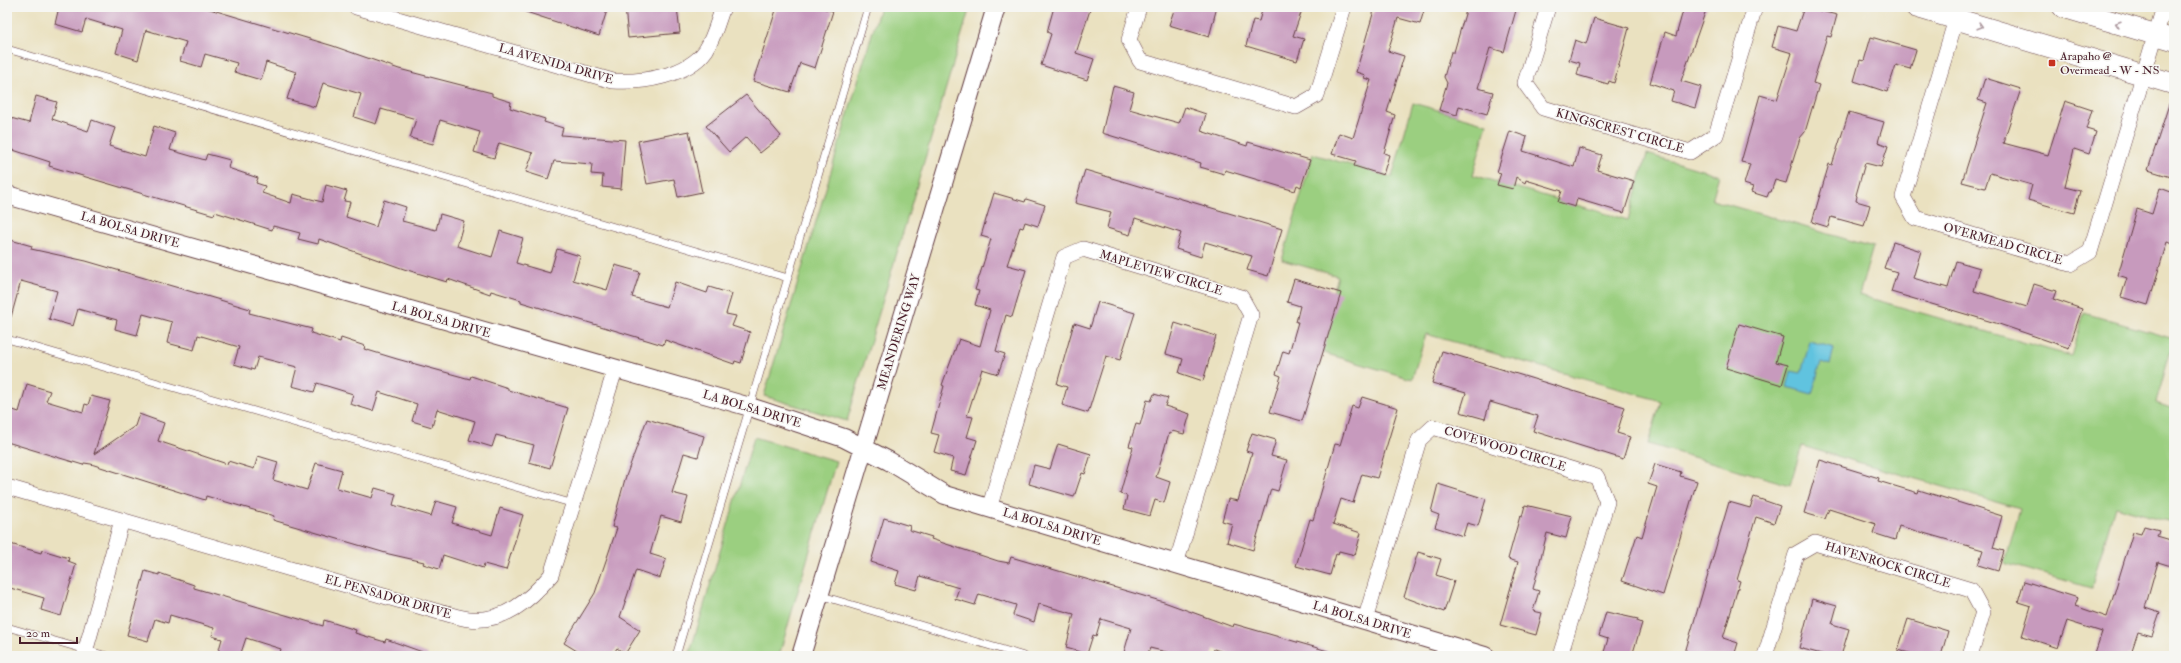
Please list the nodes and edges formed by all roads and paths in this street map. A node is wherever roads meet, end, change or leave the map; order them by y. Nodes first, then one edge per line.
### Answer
1 (356, 7) edge
2 (723, 7) edge
3 (868, 7) edge
4 (996, 7) edge
5 (1139, 7) edge
6 (1344, 7) edge
7 (1548, 7) edge
8 (1755, 7) edge
9 (1916, 7) edge
10 (2063, 7) edge
11 (2164, 7) edge
12 (1956, 19) junction
13 (2165, 38) edge
14 (7, 49) edge
15 (2144, 75) junction
16 (2174, 84) edge
17 (7, 195) edge
18 (788, 278) junction
19 (7, 339) edge
20 (616, 370) junction
21 (750, 407) junction
22 (864, 448) junction
23 (7, 487) edge
24 (574, 504) junction
25 (989, 509) junction
26 (122, 520) junction
27 (1176, 564) junction
28 (820, 595) junction
29 (1365, 620) junction
30 (7, 627) edge
31 (84, 653) edge
32 (107, 656) edge
33 (676, 656) edge
34 (801, 656) edge
35 (1024, 656) edge
36 (1485, 656) edge
37 (1560, 656) edge
38 (1766, 656) edge
39 (1970, 656) edge

1 - 2 street, LA AVENIDA DRIVE
3 - 18 lane
4 - 22 street, MEANDERING WAY
5 - 6 street
7 - 8 street, KINGSCREST CIRCLE
9 - 12 main road
13 -> 10 main road
11 - 13 street, OVERMEAD CIRCLE
12 -> 15 main road
12 - 15 street, OVERMEAD CIRCLE
13 - 15 street, OVERMEAD CIRCLE
14 - 18 lane
15 - 16 main road
17 - 20 street, LA BOLSA DRIVE
18 - 21 lane
19 - 24 lane
20 - 21 street, LA BOLSA DRIVE
20 - 24 street, EL PENSADOR DRIVE
21 - 22 street, LA BOLSA DRIVE
21 - 33 lane
22 - 25 street, LA BOLSA DRIVE
22 - 28 street, MEANDERING WAY
23 - 26 street, EL PENSADOR DRIVE
24 - 26 street, EL PENSADOR DRIVE
25 - 27 street, LA BOLSA DRIVE
25 - 27 street, MAPLEVIEW CIRCLE
26 - 31 street
27 - 29 street, LA BOLSA DRIVE
28 - 34 street, MEANDERING WAY
28 - 35 lane
29 - 36 street, LA BOLSA DRIVE
29 - 37 street, COVEWOOD CIRCLE
30 - 31 lane
31 - 32 lane
38 - 39 street, HAVENROCK CIRCLE

